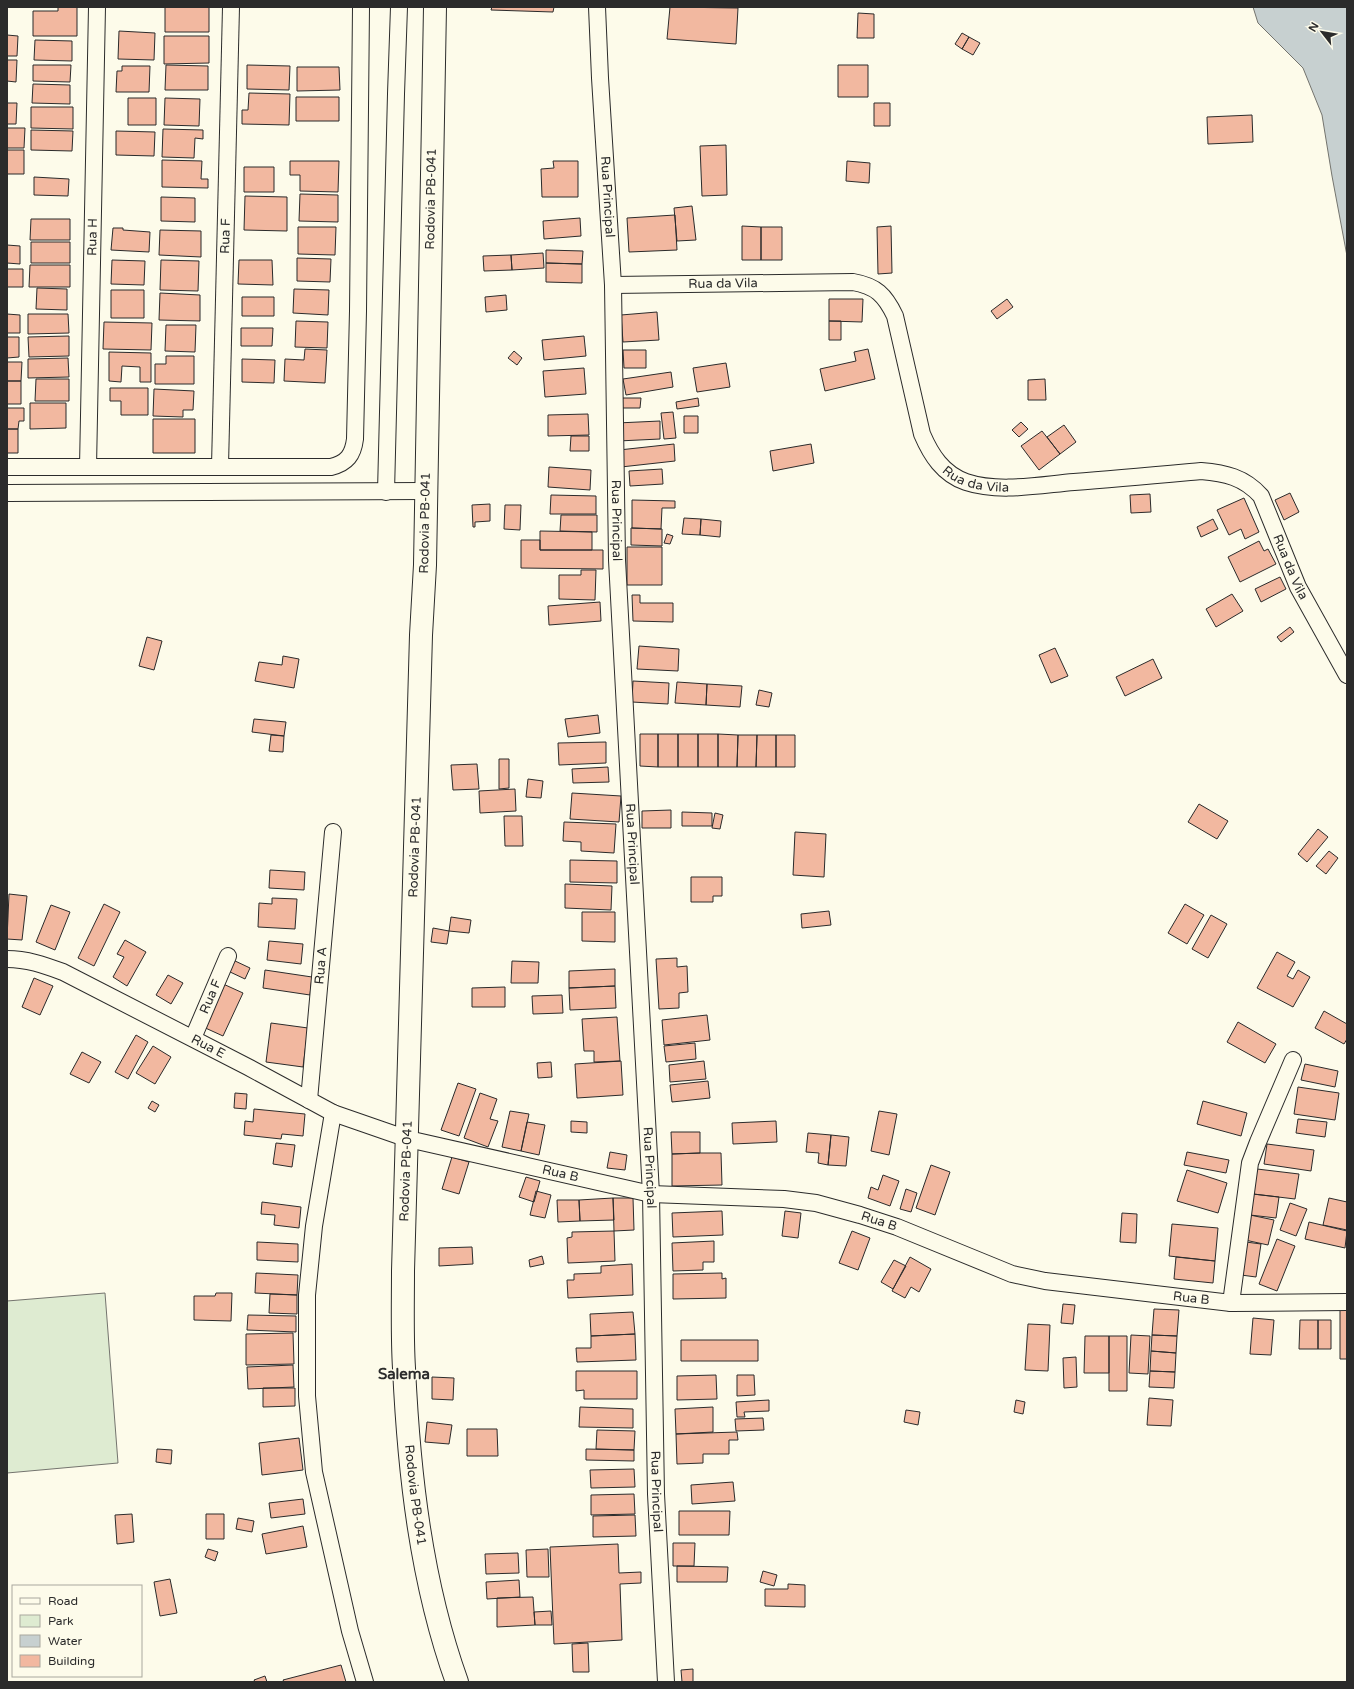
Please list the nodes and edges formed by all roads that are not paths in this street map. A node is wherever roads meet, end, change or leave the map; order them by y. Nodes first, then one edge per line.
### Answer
1 (97, 7) edge
2 (231, 7) edge
3 (361, 7) edge
4 (399, 7) edge
5 (435, 7) edge
6 (597, 7) edge
7 (613, 285) junction
8 (220, 466) junction
9 (7, 467) edge
10 (88, 467) junction
11 (425, 491) junction
12 (386, 492) junction
13 (7, 493) edge
14 (1347, 675) edge
15 (333, 832) dead end
16 (228, 956) dead end
17 (7, 959) edge
18 (193, 1038) junction
19 (1293, 1060) dead end
20 (309, 1100) junction
21 (333, 1113) junction
22 (408, 1140) junction
23 (651, 1194) junction
24 (1345, 1297) edge
25 (1231, 1303) junction
26 (365, 1682) edge
27 (457, 1682) edge
28 (666, 1682) edge

1 - 10 street, Rua H
2 - 8 street, Rua F
3 - 8 street
4 - 12 street
5 - 11 main road, Rodovia PB-041
6 - 7 street, Rua Principal
7 - 14 street, Rua da Vila
7 - 23 street, Rua Principal
8 - 10 street
9 - 10 street
11 - 12 street
11 - 22 main road, Rodovia PB-041
12 - 13 street
15 - 20 street, Rua A
16 - 18 street, Rua F
17 - 18 street, Rua E
18 - 20 street, Rua E
19 - 25 street
20 - 21 street, Rua E
21 - 22 street, Rua E
21 - 26 street
22 - 23 street, Rua B
22 - 27 main road, Rodovia PB-041
23 - 25 street, Rua B
23 - 28 street, Rua Principal
24 - 25 street, Rua B

